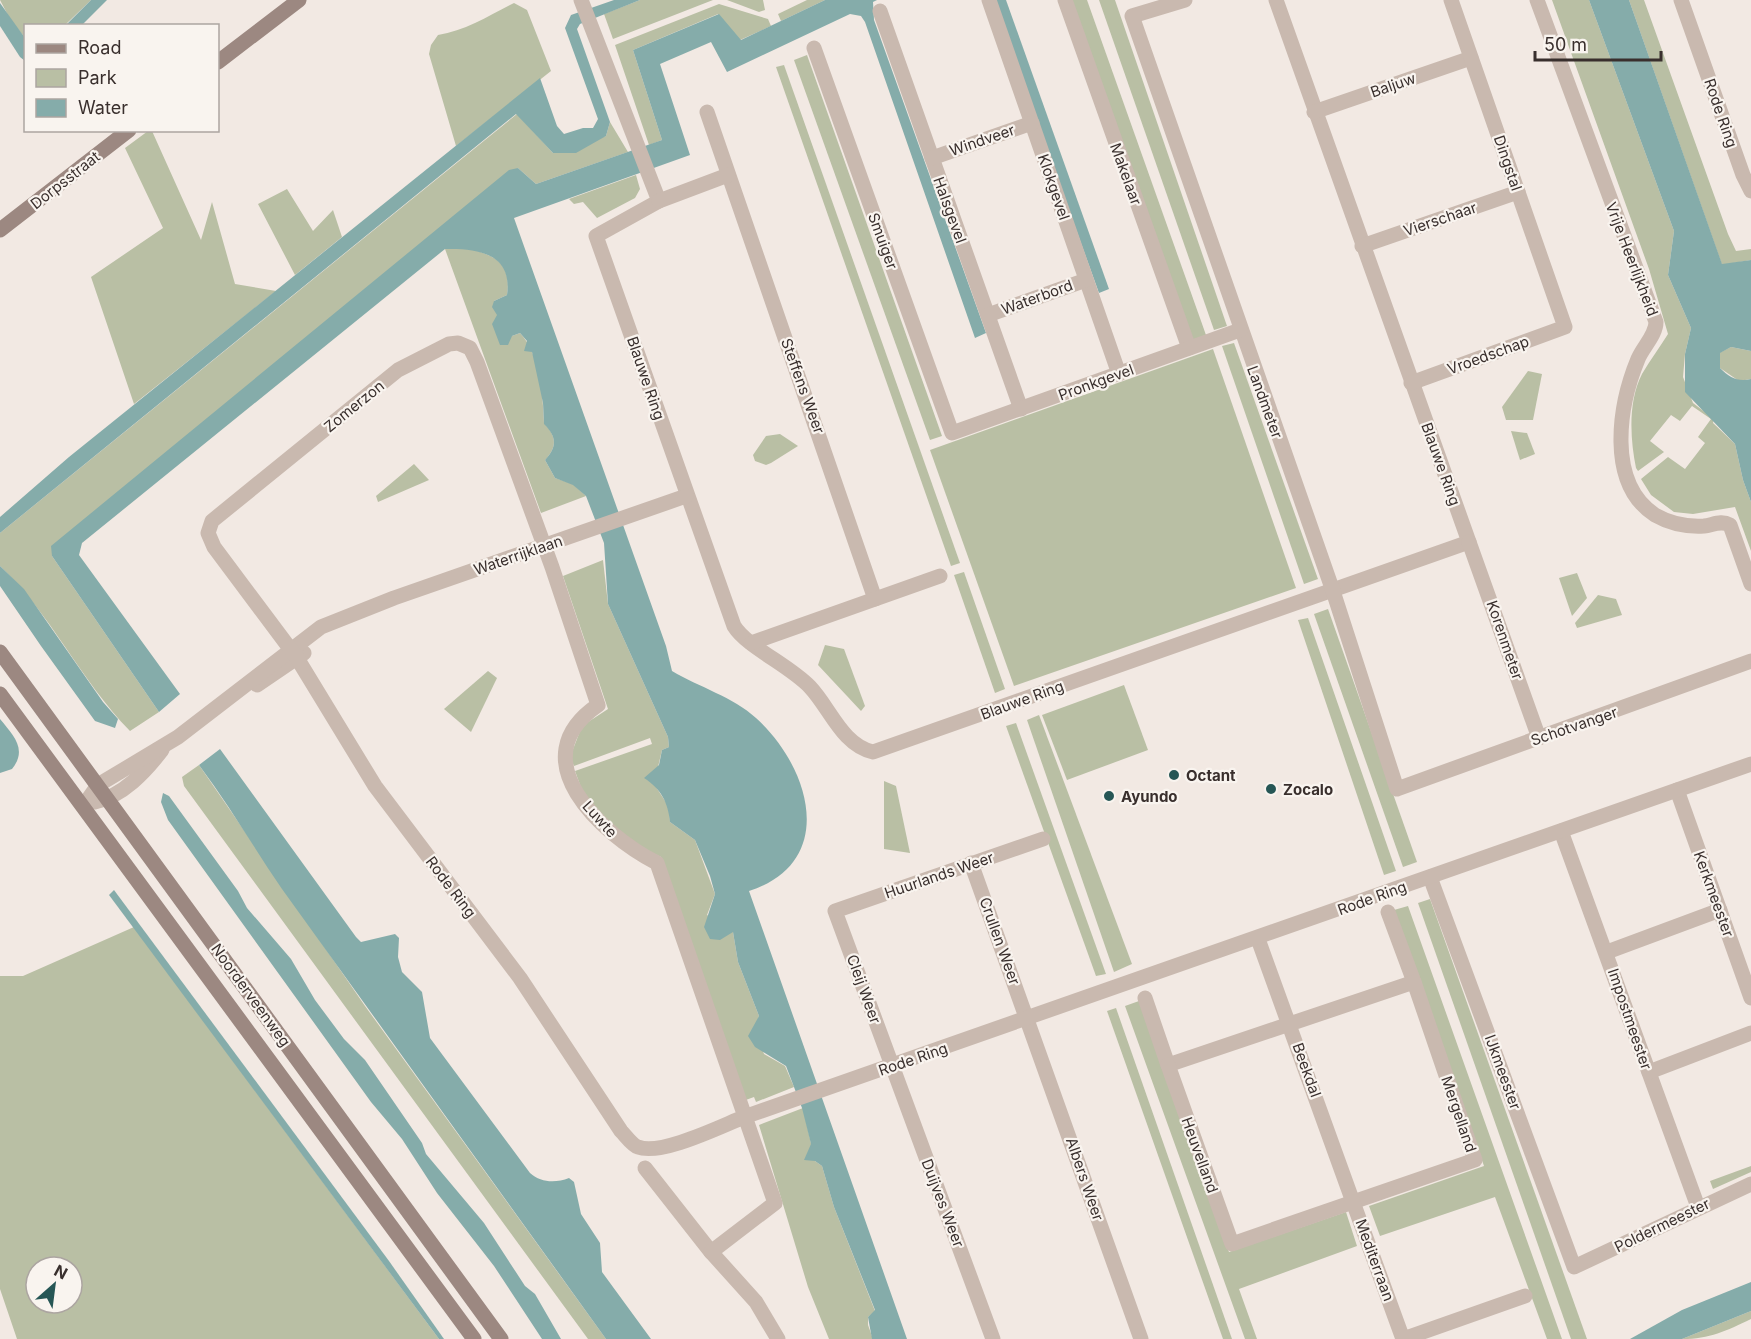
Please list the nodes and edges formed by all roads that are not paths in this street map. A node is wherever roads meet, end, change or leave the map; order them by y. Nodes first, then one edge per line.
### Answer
1 (299, 0) edge
2 (989, 0) edge
3 (1065, 0) edge
4 (1185, 0) edge
5 (1276, 0) edge
6 (1451, 0) edge
7 (1537, 0) edge
8 (1682, 0) edge
9 (583, 3) edge
10 (880, 10) dead end
11 (814, 48) dead end
12 (1471, 58) junction
13 (219, 61) edge
14 (707, 112) dead end
15 (1314, 112) junction
16 (1032, 123) junction
17 (126, 132) edge
18 (932, 158) junction
19 (728, 175) junction
20 (1751, 191) edge
21 (1518, 192) junction
22 (659, 201) junction
23 (0, 230) edge
24 (1362, 246) junction
25 (1086, 280) junction
26 (988, 315) junction
27 (1565, 327) joint
28 (1240, 330) junction
29 (1189, 348) junction
30 (1119, 374) junction
31 (1411, 383) junction
32 (1022, 409) junction
33 (952, 433) joint
34 (686, 496) junction
35 (1469, 542) junction
36 (544, 546) junction
37 (940, 576) dead end
38 (1751, 584) edge
39 (1332, 591) junction
40 (875, 599) junction
41 (751, 643) junction
42 (0, 652) edge
43 (294, 654) junction
44 (1751, 661) edge
45 (0, 694) edge
46 (1539, 738) junction
47 (172, 741) junction
48 (1751, 764) edge
49 (98, 785) junction
50 (1397, 789) joint
51 (1677, 790) junction
52 (108, 799) junction
53 (84, 805) junction
54 (1561, 831) junction
55 (1043, 839) dead end
56 (971, 863) junction
57 (1430, 877) junction
58 (1720, 910) junction
59 (835, 911) joint
60 (1388, 912) dead end
61 (1258, 939) junction
62 (1607, 952) junction
63 (1414, 982) junction
64 (1144, 998) dead end
65 (1751, 998) edge
66 (1028, 1019) junction
67 (1291, 1025) junction
68 (1751, 1033) edge
69 (1168, 1065) junction
70 (892, 1067) junction
71 (1649, 1071) junction
72 (744, 1117) junction
73 (645, 1168) dead end
74 (1751, 1184) edge
75 (1353, 1202) junction
76 (1698, 1207) junction
77 (1232, 1244) joint
78 (711, 1252) junction
79 (1574, 1267) joint
80 (1525, 1296) dead end
81 (474, 1339) edge
82 (501, 1339) edge
83 (778, 1339) edge
84 (993, 1339) edge
85 (1141, 1339) edge
86 (1402, 1339) edge

1 - 13 street
2 - 16 street, Klokgevel
3 - 29 street, Makelaar
4 - 28 street, Landmeter
5 - 15 street, Blauwe Ring
6 - 12 street, Dingstal
7 - 38 street, Vrije Heerlijkheid
8 - 20 street, Rode Ring
9 - 22 street
10 - 18 street, Halsgevel
11 - 33 street, Smuiger
12 - 15 street, Baljuw
12 - 21 street, Dingstal
14 - 19 street, Steffens Weer
15 - 24 street, Blauwe Ring
16 - 18 street, Windveer
16 - 25 street, Klokgevel
17 - 23 street, Dorpsstraat
18 - 26 street, Halsgevel
19 - 22 street
19 - 40 street, Steffens Weer
21 - 24 street, Vierschaar
21 - 27 street, Dingstal
22 - 34 street, Blauwe Ring
24 - 31 street, Blauwe Ring
25 - 26 street, Waterbord
25 - 30 street, Klokgevel
26 - 32 street, Halsgevel
27 - 31 street, Vroedschap
28 - 29 street, Pronkgevel
28 - 39 street, Landmeter
29 - 30 street, Pronkgevel
30 - 32 street, Pronkgevel
31 - 35 street, Blauwe Ring
32 - 33 street, Pronkgevel
34 - 36 street, Waterrijklaan
34 - 41 street, Blauwe Ring
35 - 39 street, Blauwe Ring
35 - 46 street, Korenmeter
36 - 43 street, Waterrijklaan
36 - 43 street, Zomerzon
36 - 72 street, Luwte
37 - 40 street
39 - 41 street, Blauwe Ring
39 - 50 street, Landmeter
40 - 41 street
42 - 49 street, Noorderveenweg
43 - 47 street, Waterrijklaan
43 - 72 street, Rode Ring
44 - 46 street, Schotvanger
45 - 53 street, Noorderveenweg
46 - 50 street, Schotvanger
47 - 49 street, Waterrijklaan
47 - 52 street, Waterrijklaan
48 - 51 street, Rode Ring
49 - 52 street, Noorderveenweg
49 - 53 street, Waterrijklaan
51 - 54 street, Rode Ring
51 - 58 street, Kerkmeester
52 - 53 street, Waterrijklaan
52 - 82 street, Noorderveenweg
53 - 81 street, Noorderveenweg
54 - 57 street, Rode Ring
54 - 62 street, Impostmeester
55 - 56 street, Huurlands Weer
56 - 59 street, Huurlands Weer
56 - 66 street, Crullen Weer
57 - 61 street, Rode Ring
57 - 79 street, IJkmeester
58 - 62 street
58 - 65 street, Kerkmeester
59 - 70 street, Cleij Weer
60 - 63 street, Mergelland
61 - 66 street, Rode Ring
61 - 67 street, Beekdal
62 - 71 street, Impostmeester
63 - 67 street
63 - 75 street, Mergelland
64 - 69 street, Heuvelland
66 - 70 street, Rode Ring
66 - 85 street, Albers Weer
67 - 69 street
67 - 75 street, Beekdal
68 - 71 street
69 - 77 street, Heuvelland
70 - 72 street, Rode Ring
70 - 84 street, Duijves Weer
71 - 76 street, Impostmeester
72 - 78 street
73 - 78 street
74 - 76 street, Poldermeester
75 - 77 street, Mediterraan
75 - 86 street, Mediterraan
76 - 79 street, Poldermeester
78 - 83 street
80 - 86 street, Mediterraan

